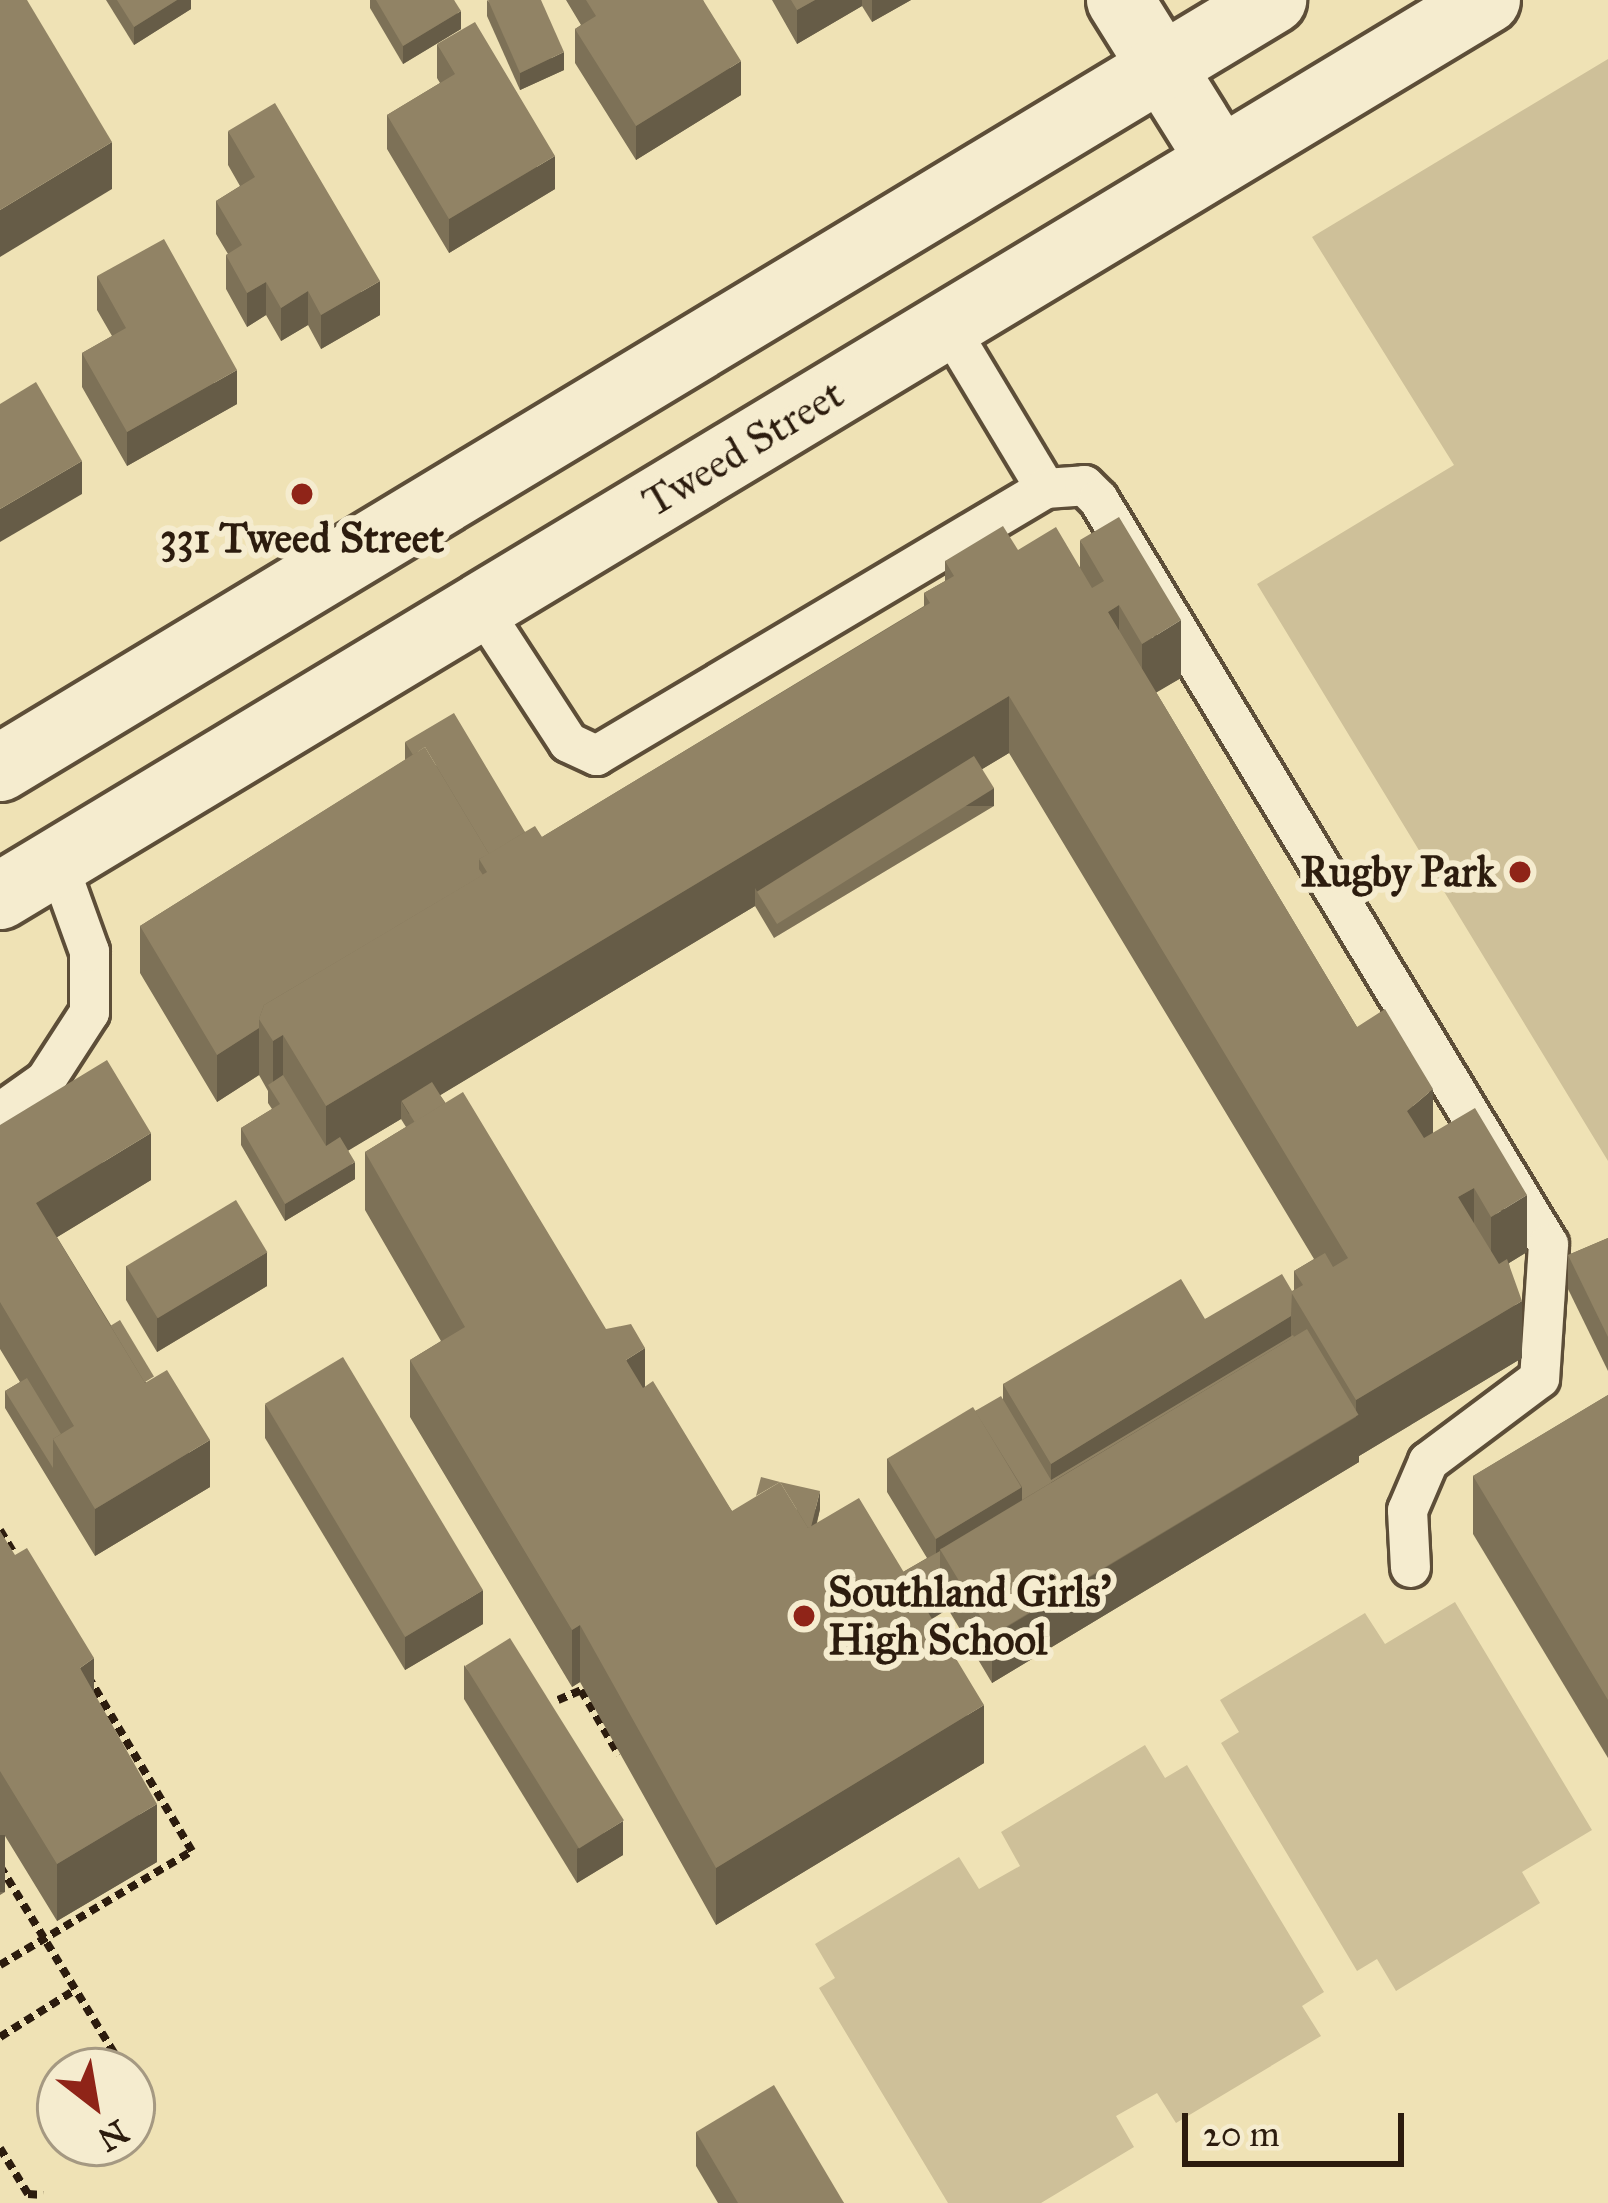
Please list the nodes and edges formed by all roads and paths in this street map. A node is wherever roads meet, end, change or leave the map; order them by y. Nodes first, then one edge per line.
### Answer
1 (1120, 0) edge
2 (1273, 0) edge
3 (1487, 0) edge
4 (1161, 67) junction
5 (1220, 160) junction
6 (946, 325) junction
7 (1045, 488) junction
8 (480, 607) junction
9 (0, 768) edge
10 (57, 862) junction
11 (0, 896) edge
12 (0, 1112) edge
13 (0, 1530) edge
14 (1410, 1567) dead end
15 (24, 1570) edge
16 (84, 1670) edge
17 (558, 1700) dead end
18 (619, 1755) edge
19 (0, 1866) edge
20 (44, 1938) junction
21 (0, 1965) edge
22 (75, 1990) junction
23 (0, 2037) edge
24 (109, 2047) edge
25 (0, 2148) edge
26 (43, 2195) dead end

1 - 4 main road
2 - 4 main road
3 - 5 main road, Tweed Street
4 - 5 main road
4 - 9 main road
5 - 6 main road, Tweed Street
6 - 7 lane
6 - 8 main road, Tweed Street
7 - 8 lane
7 - 14 lane
8 - 10 main road, Tweed Street
10 - 11 main road, Tweed Street
10 - 12 lane
13 - 15 path
16 - 20 path
17 - 18 path
19 - 20 path
20 - 21 path
20 - 22 path
22 - 23 path
22 - 24 path
25 - 26 path

